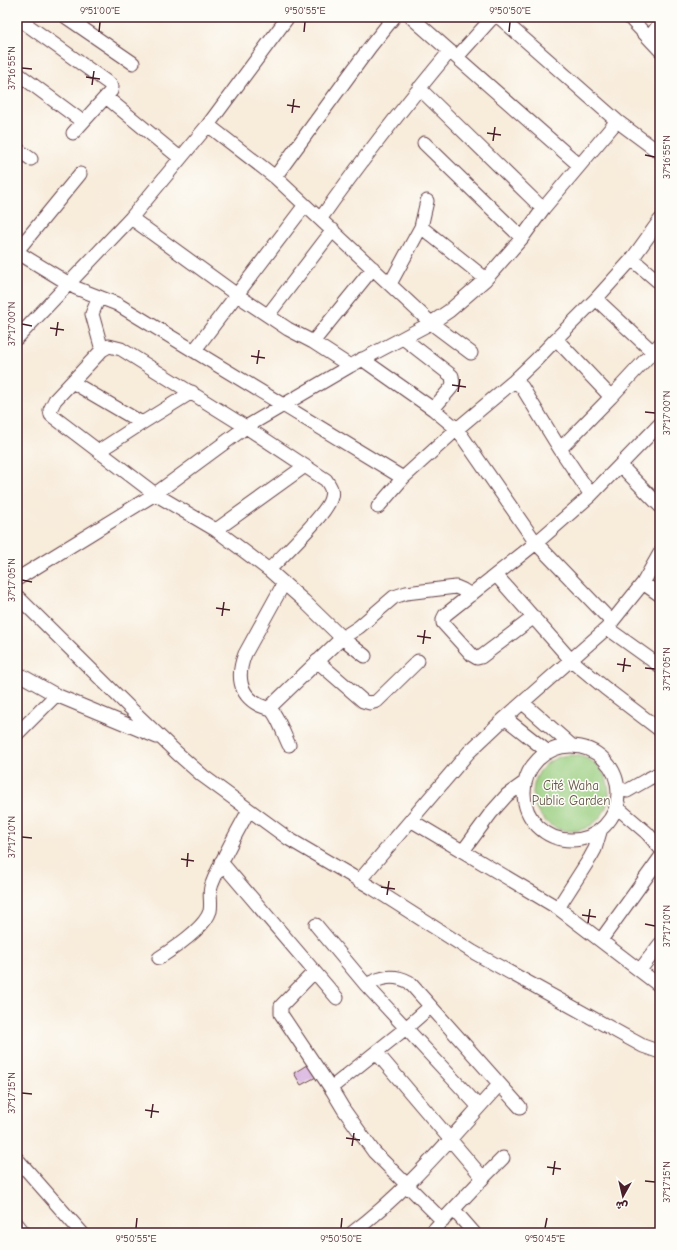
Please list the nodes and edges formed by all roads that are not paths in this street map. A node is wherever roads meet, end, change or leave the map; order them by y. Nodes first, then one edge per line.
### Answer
1 (66, 17) edge
2 (288, 17) edge
3 (394, 17) edge
4 (411, 17) edge
5 (493, 17) edge
6 (499, 17) edge
7 (629, 17) edge
8 (19, 19) edge
9 (660, 24) edge
10 (649, 38) junction
11 (660, 50) edge
12 (454, 54) junction
13 (133, 63) dead end
14 (17, 73) edge
15 (419, 88) junction
16 (106, 96) junction
17 (617, 121) junction
18 (83, 122) junction
19 (208, 125) junction
20 (73, 133) dead end
21 (424, 144) dead end
22 (17, 149) edge
23 (660, 153) edge
24 (180, 158) junction
25 (31, 159) dead end
26 (579, 165) junction
27 (80, 174) dead end
28 (274, 177) junction
29 (427, 201) dead end
30 (305, 205) junction
31 (543, 209) junction
32 (131, 218) junction
33 (321, 218) junction
34 (660, 220) edge
35 (421, 227) junction
36 (334, 230) junction
37 (522, 238) junction
38 (17, 252) edge
39 (632, 259) junction
40 (372, 268) junction
41 (486, 279) junction
42 (68, 283) junction
43 (660, 283) edge
44 (390, 284) junction
45 (237, 295) junction
46 (99, 297) junction
47 (596, 299) junction
48 (268, 316) junction
49 (431, 322) junction
50 (17, 338) edge
51 (404, 338) junction
52 (556, 339) junction
53 (312, 342) junction
54 (656, 348) edge
55 (102, 350) junction
56 (194, 351) junction
57 (471, 353) dead end
58 (362, 359) junction
59 (350, 366) junction
60 (514, 381) junction
61 (72, 382) junction
62 (192, 392) junction
63 (611, 398) junction
64 (283, 405) junction
65 (433, 409) junction
66 (142, 423) junction
67 (660, 425) edge
68 (246, 427) junction
69 (456, 429) junction
70 (560, 449) junction
71 (99, 451) junction
72 (305, 466) junction
73 (621, 466) junction
74 (403, 478) junction
75 (155, 494) junction
76 (592, 495) junction
77 (378, 506) dead end
78 (660, 506) edge
79 (216, 530) junction
80 (536, 543) junction
81 (660, 553) edge
82 (269, 570) junction
83 (496, 575) junction
84 (17, 579) edge
85 (284, 583) junction
86 (643, 583) junction
87 (471, 595) junction
88 (660, 595) edge
89 (17, 596) edge
90 (534, 617) junction
91 (609, 625) junction
92 (342, 638) junction
93 (365, 656) dead end
94 (570, 659) junction
95 (317, 661) junction
96 (418, 661) dead end
97 (660, 666) edge
98 (17, 673) edge
99 (56, 695) junction
100 (524, 703) junction
101 (128, 706) junction
102 (268, 708) junction
103 (505, 718) junction
104 (118, 721) junction
105 (660, 730) edge
106 (17, 734) edge
107 (164, 740) junction
108 (289, 745) dead end
109 (572, 746) junction
110 (548, 752) junction
111 (660, 773) edge
112 (524, 783) junction
113 (619, 788) junction
114 (618, 803) junction
115 (249, 810) junction
116 (412, 821) junction
117 (600, 832) junction
118 (660, 848) edge
119 (463, 851) junction
120 (660, 858) edge
121 (221, 862) junction
122 (359, 881) junction
123 (558, 908) junction
124 (316, 925) dead end
125 (601, 940) junction
126 (660, 944) edge
127 (159, 958) dead end
128 (640, 970) junction
129 (314, 972) junction
130 (366, 985) junction
131 (660, 986) edge
132 (337, 998) dead end
133 (430, 1007) junction
134 (406, 1028) junction
135 (376, 1052) junction
136 (660, 1052) edge
137 (499, 1085) junction
138 (331, 1088) junction
139 (479, 1107) junction
140 (520, 1107) dead end
141 (450, 1139) junction
142 (503, 1158) dead end
143 (17, 1159) edge
144 (483, 1178) junction
145 (406, 1185) junction
146 (454, 1210) junction
147 (443, 1221) junction
148 (17, 1224) edge
149 (368, 1229) edge
150 (79, 1232) edge
151 (24, 1233) edge
152 (352, 1233) edge
153 (431, 1233) edge
154 (474, 1233) edge

1 - 13 street
2 - 19 street
3 - 28 street
4 - 12 street
5 - 12 street
6 - 17 street
7 - 10 street
8 - 16 street
9 - 10 street
10 - 11 street
12 - 15 street
12 - 26 street
14 - 18 street
15 - 31 street
15 - 33 street
16 - 18 street
16 - 24 street
17 - 23 street
17 - 26 street
18 - 20 street
19 - 24 street
19 - 28 street
21 - 37 street
22 - 25 street
24 - 32 street
26 - 31 street
27 - 38 street
28 - 30 street
29 - 35 street
30 - 33 street
30 - 45 street
31 - 37 street
32 - 42 street
32 - 45 street
33 - 36 street
34 - 39 street
35 - 41 street
35 - 44 street
36 - 40 street
36 - 48 street
37 - 41 street
38 - 42 street
39 - 43 street
39 - 47 street
40 - 44 street
40 - 53 street
41 - 49 street
42 - 46 street
42 - 50 street
44 - 49 street
45 - 48 street
45 - 56 street
46 - 55 street
46 - 56 street
47 - 52 street
47 - 54 street
48 - 53 street
49 - 51 street
49 - 57 street
51 - 58 street
51 - 65 street
52 - 60 street
52 - 63 street
53 - 59 street
54 - 63 street
55 - 61 street
55 - 62 street
56 - 64 street
58 - 59 street
58 - 65 street
59 - 64 street
60 - 69 street
60 - 70 street
61 - 66 street
61 - 71 street
62 - 66 street
62 - 68 street
63 - 70 street
64 - 68 street
64 - 74 street
65 - 69 street
66 - 71 street
67 - 73 street
68 - 72 street
68 - 75 street
69 - 74 street
69 - 80 street
70 - 76 street
71 - 75 street
72 - 79 street
72 - 82 street
73 - 76 street
73 - 78 street
74 - 77 street
75 - 79 street
75 - 84 street
76 - 80 street
79 - 82 street
80 - 83 street
80 - 91 street
81 - 86 street
82 - 85 street
83 - 87 street
83 - 90 street
85 - 92 street
85 - 102 street
86 - 88 street
86 - 91 street
87 - 90 street
87 - 92 street
89 - 101 street
90 - 94 street
91 - 94 street
91 - 97 street
92 - 93 street
92 - 95 street
94 - 100 street
94 - 105 street
95 - 96 street
95 - 102 street
98 - 99 street
99 - 104 street
99 - 106 street
100 - 103 street
100 - 109 street
101 - 104 street
101 - 107 street
102 - 108 street
103 - 110 street
103 - 116 street
104 - 107 street
107 - 115 street
109 - 110 street
109 - 113 street
110 - 112 street
111 - 113 street
112 - 117 street
112 - 119 street
113 - 114 street
114 - 117 street
114 - 118 street
115 - 121 street
115 - 122 street
116 - 119 street
116 - 122 street
117 - 123 street
119 - 123 street
120 - 125 street
121 - 127 street
121 - 129 street
122 - 136 street
123 - 125 street
124 - 130 street
125 - 128 street
126 - 128 street
128 - 131 street
129 - 132 street
129 - 138 street
130 - 133 street
130 - 134 street
133 - 134 street
133 - 137 street
134 - 135 street
134 - 139 street
135 - 138 street
135 - 141 street
137 - 139 street
137 - 140 street
138 - 145 street
139 - 141 street
141 - 144 street
141 - 145 street
142 - 144 street
143 - 150 street
144 - 146 street
145 - 147 street
145 - 149 street
146 - 147 street
146 - 154 street
147 - 153 street
148 - 151 street
149 - 152 street

